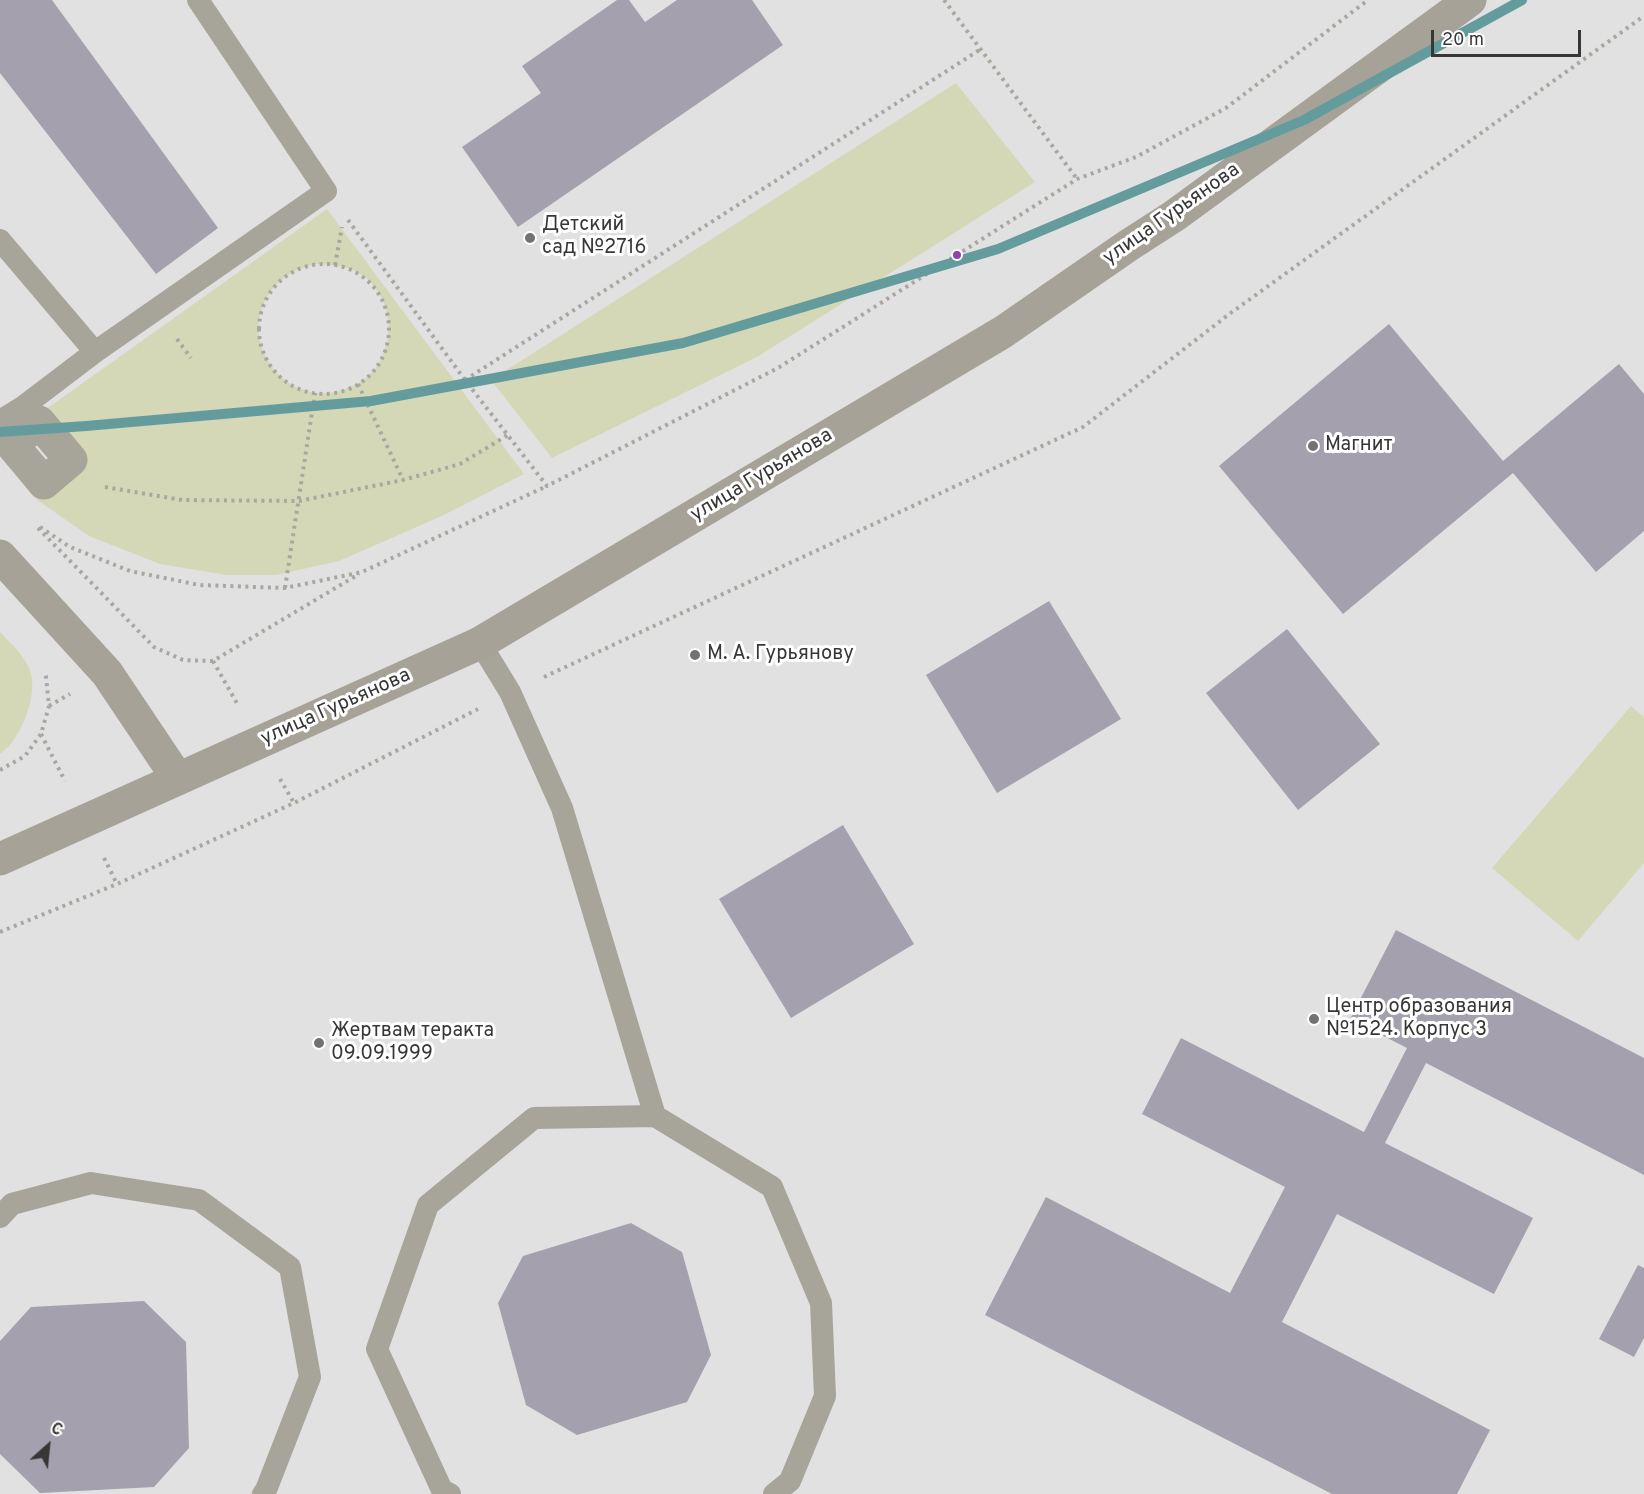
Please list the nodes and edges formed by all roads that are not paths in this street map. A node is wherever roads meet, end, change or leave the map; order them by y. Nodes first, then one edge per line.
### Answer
1 (198, 0) edge
2 (1470, 0) edge
3 (0, 240) edge
4 (95, 352) junction
5 (0, 421) edge
6 (0, 556) edge
7 (480, 643) junction
8 (178, 779) junction
9 (0, 859) edge
10 (655, 1116) junction
11 (0, 1217) edge
12 (263, 1494) edge
13 (450, 1494) edge
14 (774, 1494) edge

1 - 4 lane
2 - 7 main road, улица Гурьянова
3 - 4 lane
4 - 5 lane
6 - 8 main road
7 - 8 main road, улица Гурьянова
7 - 10 lane
8 - 9 main road, улица Гурьянова
10 - 13 lane
10 - 14 lane
11 - 12 lane

